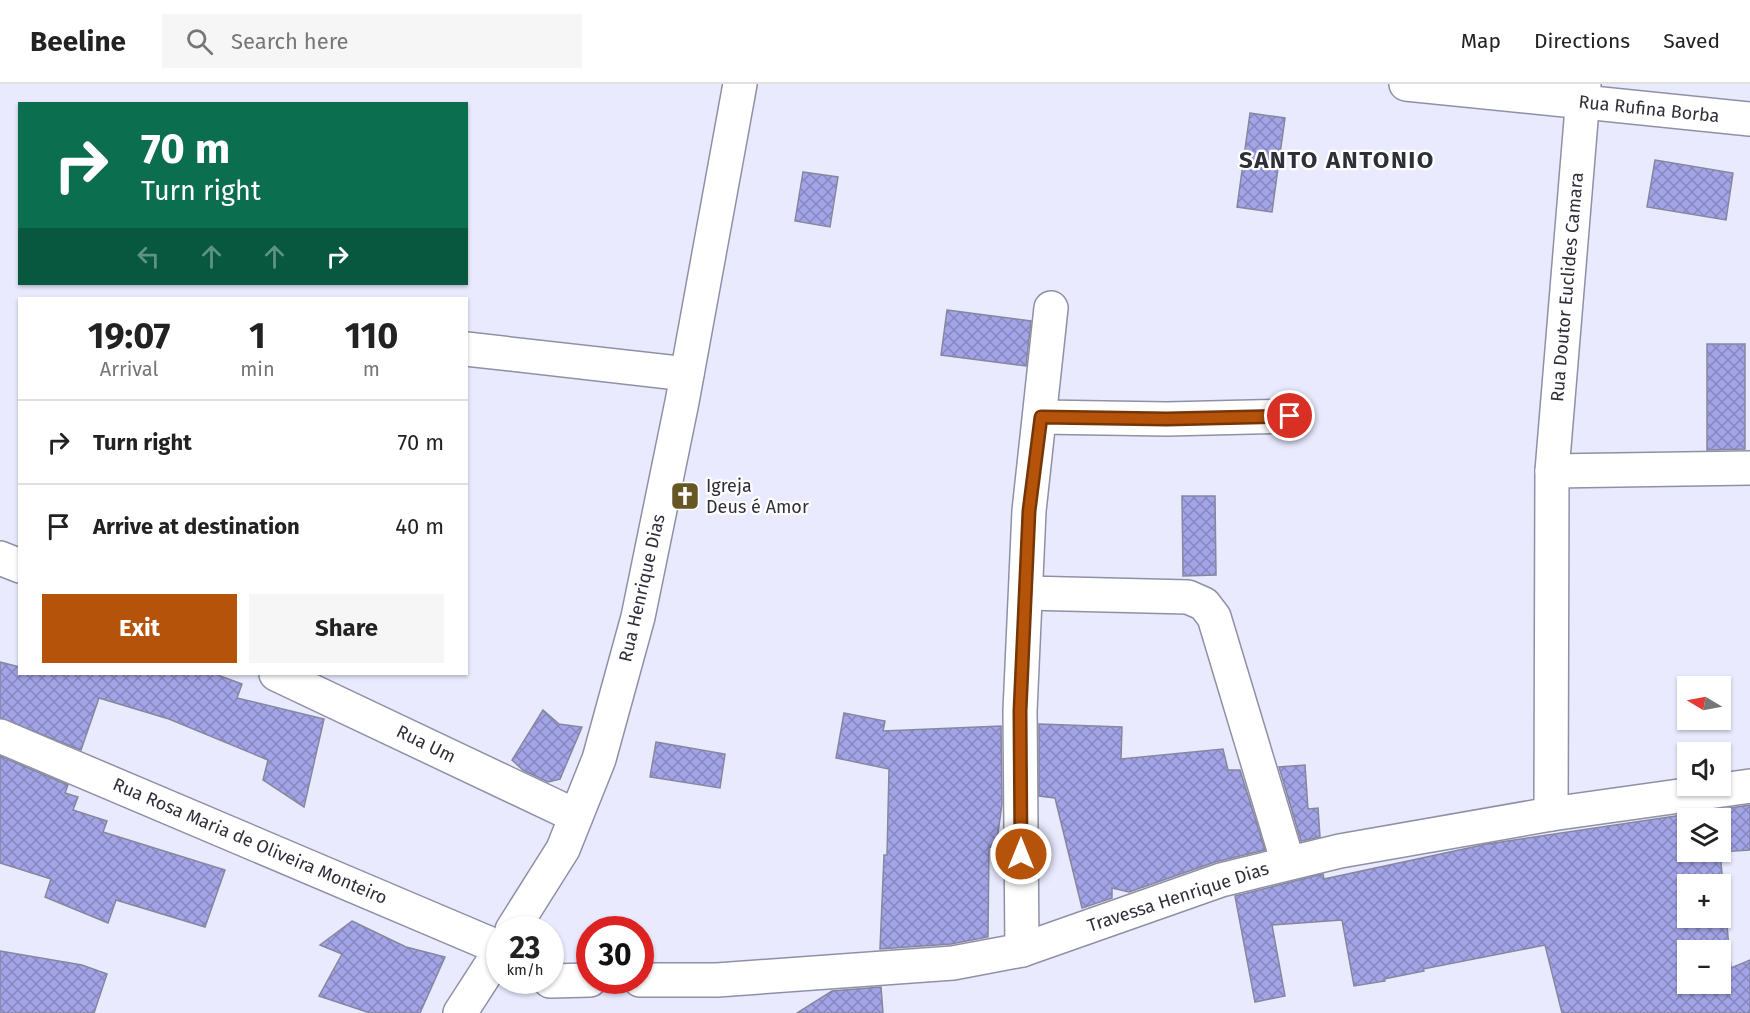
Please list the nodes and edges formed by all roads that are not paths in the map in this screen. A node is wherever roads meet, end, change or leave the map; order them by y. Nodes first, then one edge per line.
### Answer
1 (740, 84) edge
2 (1406, 84) edge
3 (1583, 93) edge
4 (1750, 119) edge
5 (1051, 308) dead end
6 (468, 349) edge
7 (687, 374) junction
8 (1290, 416) dead end
9 (1041, 417) junction
10 (1750, 468) edge
11 (1552, 471) junction
12 (0, 558) edge
13 (18, 565) edge
14 (1026, 593) junction
15 (278, 675) edge
16 (0, 736) edge
17 (1750, 786) edge
18 (1551, 814) junction
19 (576, 816) junction
20 (1288, 863) junction
21 (521, 916) edge
22 (486, 944) edge
23 (1022, 950) junction
24 (654, 980) edge
25 (486, 981) edge
26 (479, 997) edge

1 - 7 street, Rua Henrique Dias
2 - 3 street, Rua Rufina Borba
3 - 4 street, Rua Rufina Borba
3 - 11 street, Rua Doutor Euclides Camara
5 - 9 street
6 - 7 street
7 - 19 street, Rua Henrique Dias
8 - 9 street
9 - 14 street
10 - 11 street
11 - 18 street, Rua Doutor Euclides Camara
12 - 13 street
14 - 20 street
14 - 23 street
15 - 19 street, Rua Um
16 - 22 street, Rua Rosa Maria de Oliveira Monteiro
17 - 18 street, Travessa Henrique Dias
18 - 20 street, Travessa Henrique Dias
19 - 21 street, Rua Henrique Dias
20 - 23 street, Travessa Henrique Dias
23 - 24 street, Travessa Henrique Dias
25 - 26 street

